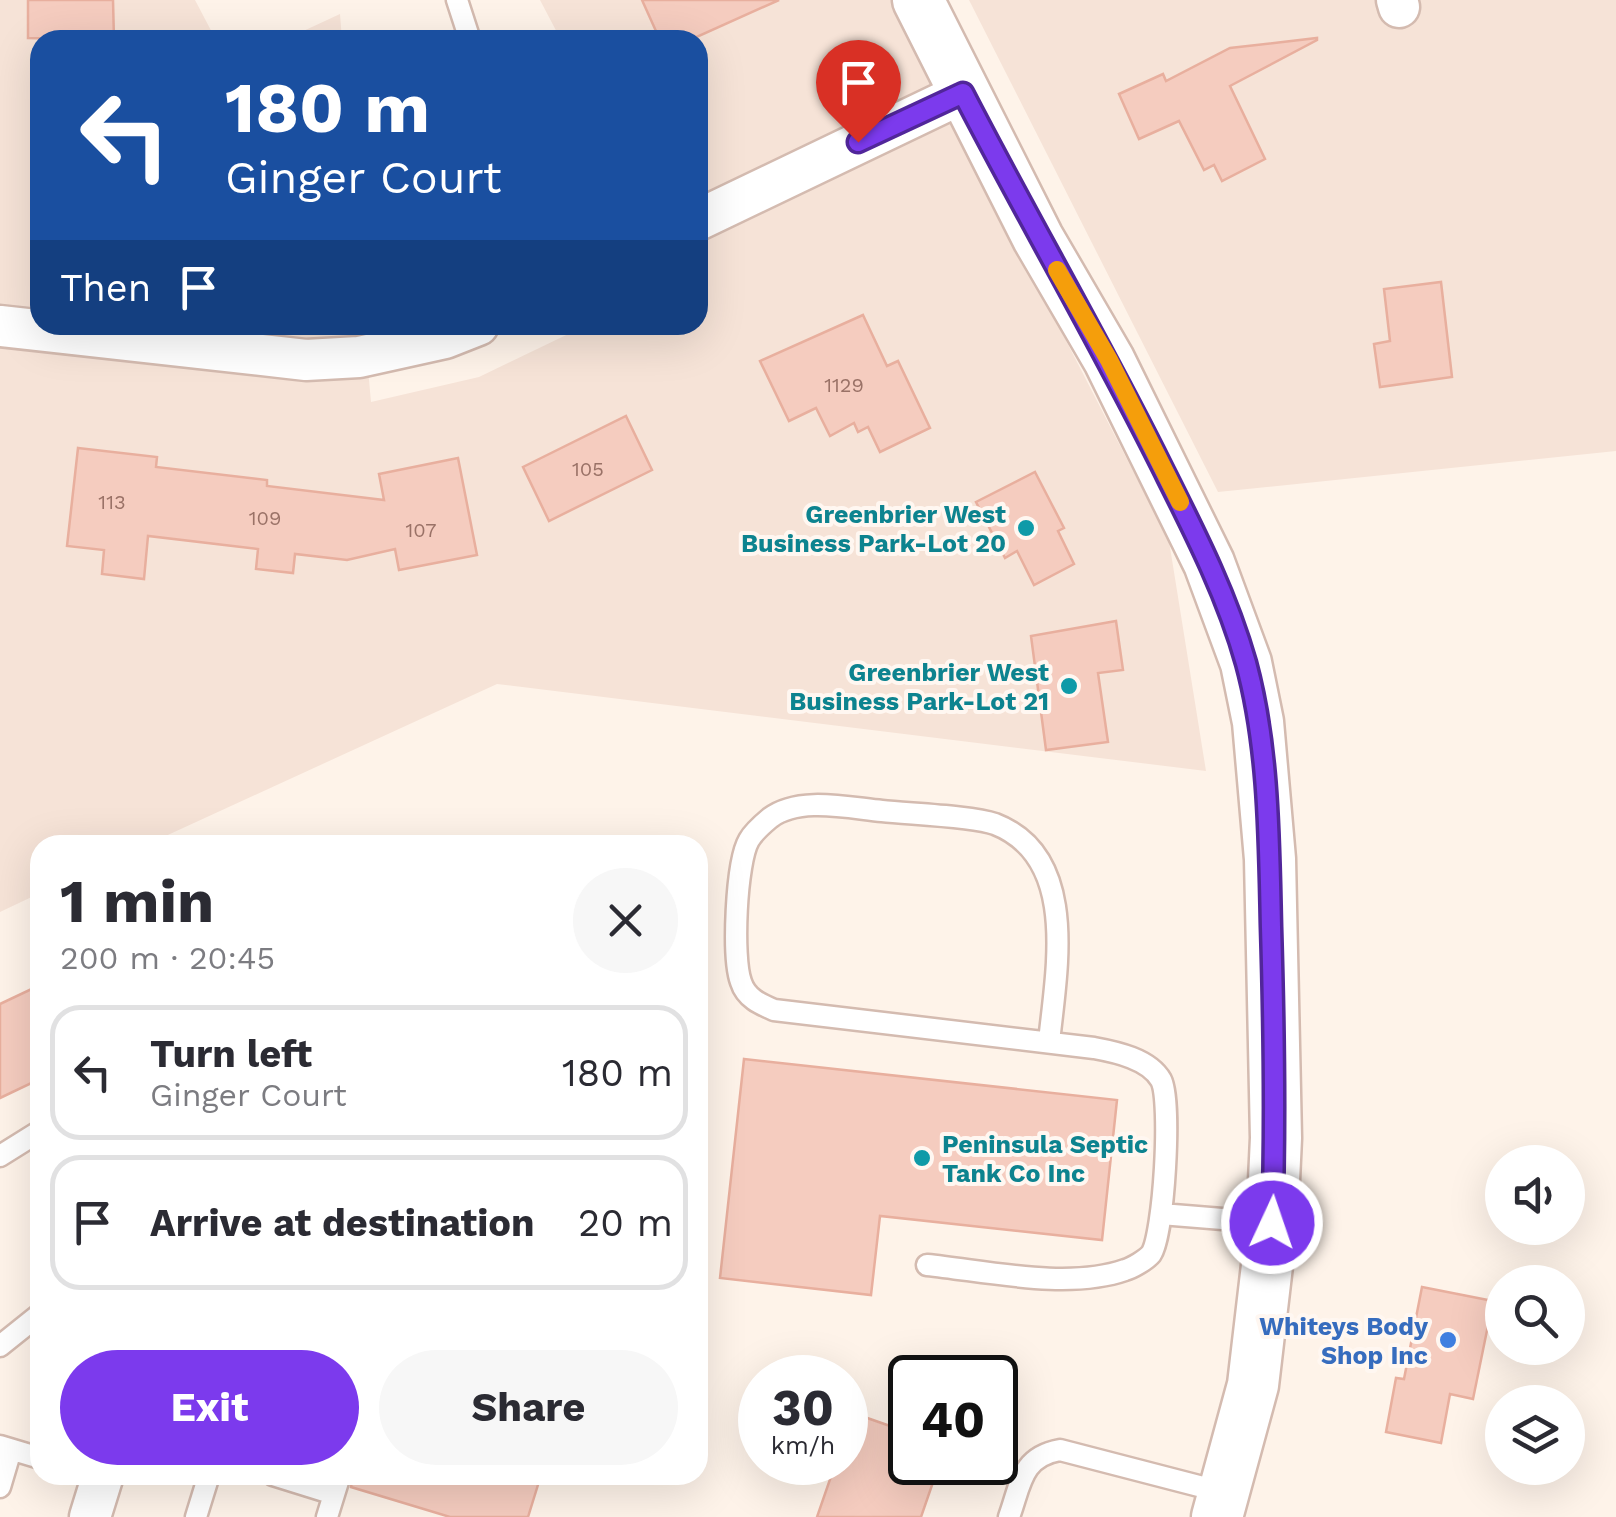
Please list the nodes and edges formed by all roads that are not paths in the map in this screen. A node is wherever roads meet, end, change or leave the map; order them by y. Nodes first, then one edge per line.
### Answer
1 (457, 0) edge
2 (918, 0) edge
3 (467, 30) edge
4 (963, 93) junction
5 (708, 215) edge
6 (0, 326) edge
7 (30, 329) edge
8 (81, 335) edge
9 (453, 335) edge
10 (1049, 1042) junction
11 (30, 1137) edge
12 (0, 1156) edge
13 (1160, 1214) junction
14 (1272, 1223) junction
15 (926, 1265) dead end
16 (30, 1322) edge
17 (0, 1346) edge
18 (6, 1448) edge
19 (30, 1455) edge
20 (99, 1485) edge
21 (205, 1485) edge
22 (337, 1485) edge
23 (0, 1488) edge
24 (1220, 1505) edge
25 (90, 1517) edge
26 (196, 1517) edge
27 (327, 1517) edge
28 (1009, 1517) edge

1 - 3 lane
2 - 4 street
4 - 5 street
4 - 14 street
6 - 7 street
8 - 9 street
10 - 10 lane
10 - 13 lane
11 - 12 lane
13 - 14 lane
13 - 15 lane
14 - 24 street
16 - 17 lane
18 - 19 lane
18 - 23 lane
20 - 25 street
21 - 26 lane
22 - 27 lane
24 - 28 lane

